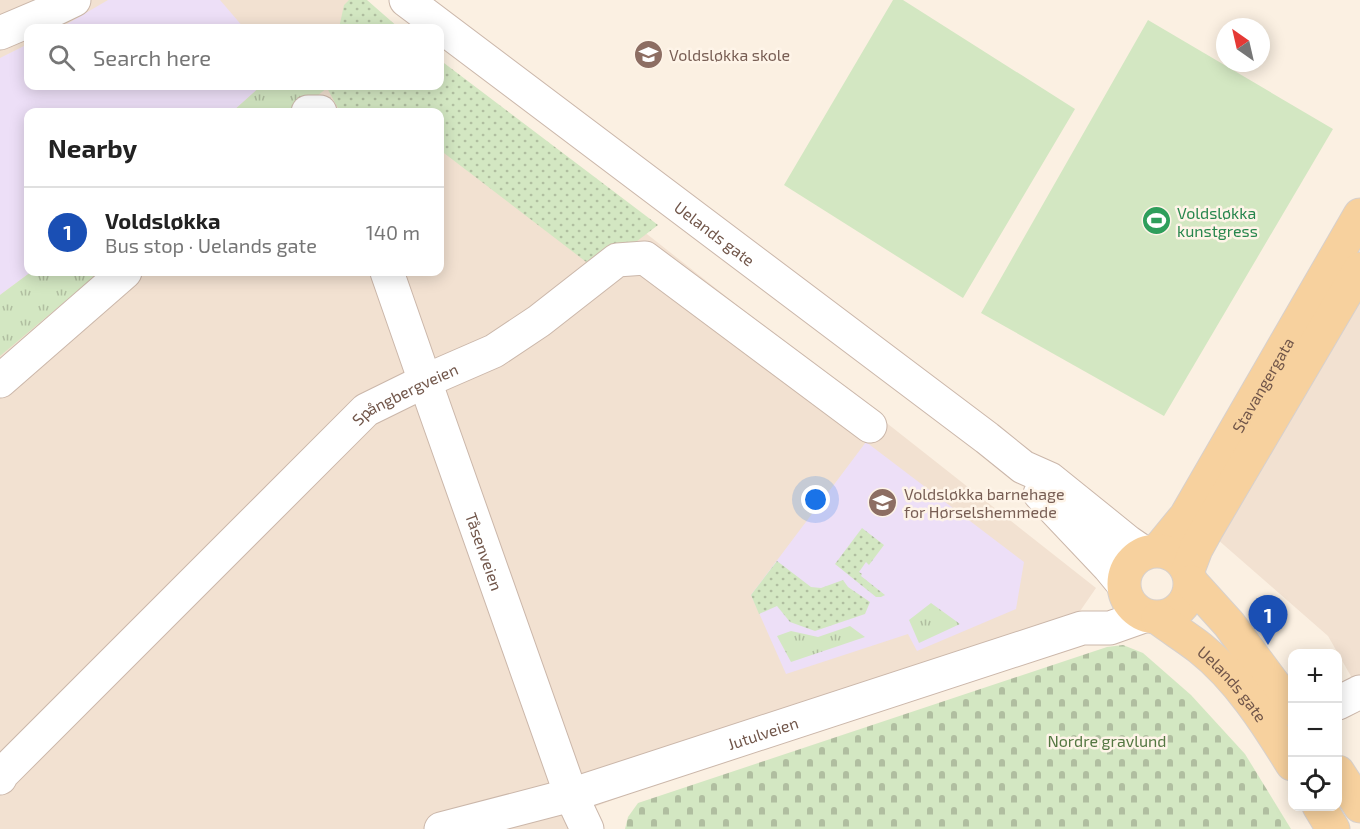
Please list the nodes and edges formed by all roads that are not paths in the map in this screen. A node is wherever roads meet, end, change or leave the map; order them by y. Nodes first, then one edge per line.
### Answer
1 (74, 0) edge
2 (406, 0) edge
3 (438, 24) edge
4 (444, 29) edge
5 (0, 33) edge
6 (1360, 215) edge
7 (1353, 269) edge
8 (120, 276) edge
9 (388, 276) edge
10 (0, 381) edge
11 (425, 381) junction
12 (870, 426) dead end
13 (1023, 467) junction
14 (1151, 552) junction
15 (1189, 576) junction
16 (1137, 603) junction
17 (1360, 692) edge
18 (1342, 701) edge
19 (1288, 703) edge
20 (1288, 757) edge
21 (0, 778) edge
22 (1342, 778) edge
23 (572, 795) junction
24 (1360, 806) edge
25 (1322, 811) edge
26 (441, 829) edge
27 (587, 829) edge
28 (1333, 829) edge

1 - 5 street
2 - 3 street, Uelands gate
4 - 13 street, Uelands gate
6 - 7 main road, Stavangergata
7 - 14 main road, Stavangergata
7 - 15 main road, Stavangergata
8 - 10 street
9 - 11 street, Tåsenveien
11 - 12 street, Spångbergveien
11 - 21 street, Spångbergveien
11 - 23 street, Tåsenveien
13 - 14 street, Uelands gate
13 - 16 street, Uelands gate
14 - 15 main road, Uelands gate
14 - 16 main road
15 - 16 main road
15 - 19 main road, Uelands gate
16 - 20 main road, Uelands gate
16 - 23 street, Jutulveien
17 - 18 street
22 - 24 main road
23 - 26 street, Jutulveien
23 - 27 street, Tåsenveien
25 - 28 main road

